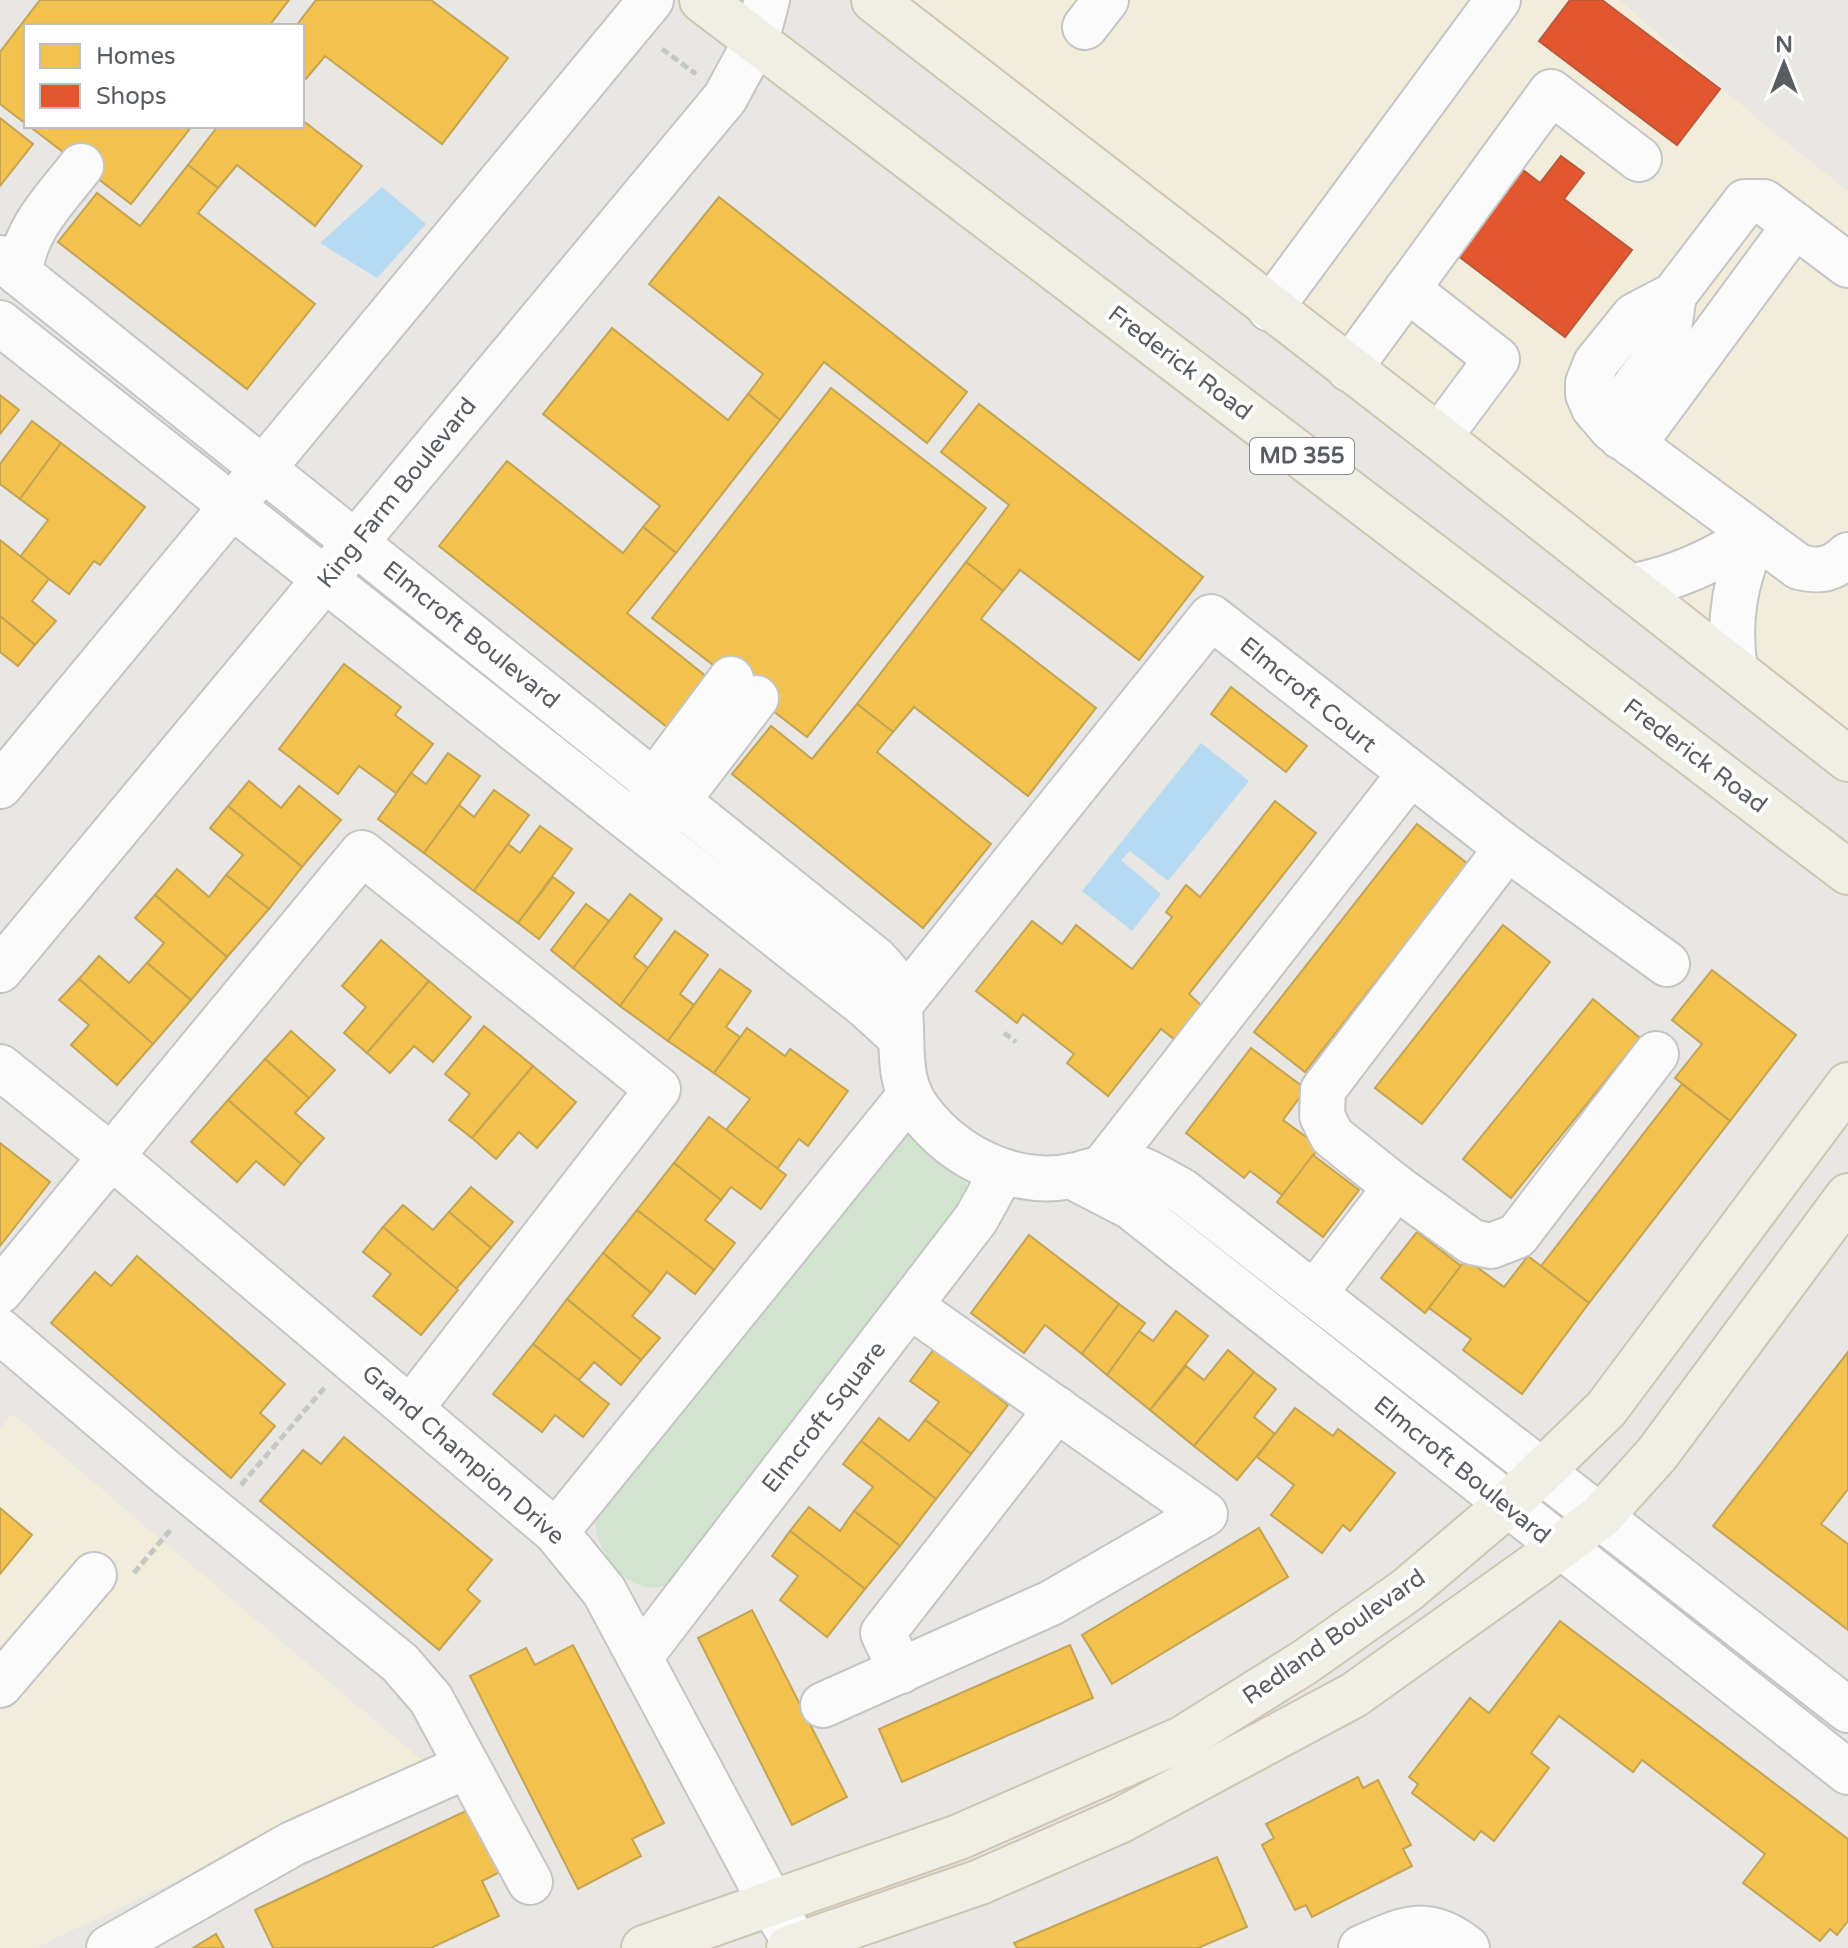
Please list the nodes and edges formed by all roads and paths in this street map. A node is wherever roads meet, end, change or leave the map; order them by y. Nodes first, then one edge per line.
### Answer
1 (651, 0) edge
2 (702, 0) edge
3 (874, 0) edge
4 (1498, 0) edge
5 (762, 20) edge
6 (659, 47) dead end
7 (697, 75) dead end
8 (1639, 159) dead end
9 (0, 217) edge
10 (1795, 225) junction
11 (1848, 265) edge
12 (10, 266) edge
13 (1407, 289) junction
14 (1270, 309) junction
15 (0, 323) edge
16 (1349, 369) junction
17 (1439, 437) junction
18 (1627, 441) junction
19 (263, 467) junction
20 (233, 506) junction
21 (1754, 534) junction
22 (354, 542) junction
23 (1848, 555) edge
24 (325, 581) junction
25 (1629, 587) junction
26 (1735, 670) junction
27 (744, 688) dead end
28 (1848, 759) edge
29 (1409, 775) junction
30 (0, 786) edge
31 (666, 792) junction
32 (639, 826) junction
33 (1507, 848) junction
34 (1848, 872) edge
35 (1667, 964) dead end
36 (0, 970) edge
37 (899, 1022) junction
38 (1004, 1033) dead end
39 (1016, 1042) dead end
40 (1656, 1054) dead end
41 (0, 1067) edge
42 (1848, 1085) edge
43 (910, 1095) junction
44 (112, 1157) junction
45 (1088, 1171) junction
46 (1002, 1172) junction
47 (1396, 1187) junction
48 (1848, 1196) edge
49 (0, 1291) edge
50 (1314, 1294) junction
51 (910, 1306) junction
52 (0, 1331) edge
53 (328, 1384) dead end
54 (411, 1408) junction
55 (1057, 1409) junction
56 (1542, 1471) junction
57 (240, 1486) dead end
58 (1507, 1505) junction
59 (1601, 1516) junction
60 (179, 1519) dead end
61 (556, 1532) junction
62 (1560, 1548) junction
63 (114, 1574) joint
64 (640, 1657) junction
65 (901, 1671) junction
66 (0, 1685) edge
67 (823, 1705) dead end
68 (1848, 1710) edge
69 (467, 1766) junction
70 (1848, 1772) edge
71 (530, 1882) dead end
72 (771, 1903) junction
73 (795, 1947) edge
74 (109, 1948) edge
75 (644, 1948) edge
76 (1361, 1948) edge
77 (1467, 1948) edge

1 - 19 street
2 - 5 main road, Frederick Road / MD 355
3 - 14 main road
4 - 14 street
5 - 22 street, King Farm Boulevard
5 - 34 main road, Frederick Road / MD 355
6 - 7 path
8 - 13 street
9 - 12 street
10 - 11 street
10 - 18 street
10 - 18 street
12 - 19 street, Elmcroft Boulevard
13 - 16 street
13 - 17 street
14 - 16 main road
15 - 20 street, Elmcroft Boulevard
16 - 17 main road
17 - 25 main road
18 - 21 street
19 - 20 street
19 - 22 street, Elmcroft Boulevard
20 - 24 street, Elmcroft Boulevard
20 - 30 street
21 - 23 street
21 - 25 street
21 - 26 street
22 - 24 street, King Farm Boulevard
22 - 31 street, Elmcroft Boulevard
24 - 32 street, Elmcroft Boulevard
24 - 36 street, King Farm Boulevard
25 - 26 main road
26 - 28 main road
27 - 31 street
29 - 33 street, Elmcroft Court
29 - 37 street, Elmcroft Court
29 - 45 street
31 - 32 street
31 - 37 street, Elmcroft Boulevard
32 - 37 street, Elmcroft Boulevard
33 - 35 street, Elmcroft Court
33 - 47 street
37 - 43 street, Elmcroft Boulevard
38 - 39 path
40 - 47 street
41 - 44 street, Grand Champion Drive
42 - 56 main road, Redland Boulevard
43 - 46 street, Elmcroft Boulevard
43 - 61 street
44 - 49 street
44 - 54 street, Grand Champion Drive
44 - 54 street
45 - 46 street, Elmcroft Boulevard
45 - 50 street, Elmcroft Boulevard
45 - 58 street, Elmcroft Boulevard
46 - 51 street, Elmcroft Square
47 - 50 street
48 - 59 main road, Redland Boulevard
50 - 56 street, Elmcroft Boulevard
51 - 55 street
51 - 64 street, Elmcroft Square
52 - 69 street
53 - 57 path
54 - 61 street, Grand Champion Drive
55 - 65 street
55 - 65 street
56 - 58 main road, Redland Boulevard
56 - 59 street, Elmcroft Boulevard
58 - 62 street, Elmcroft Boulevard
58 - 72 main road, Redland Boulevard
59 - 62 main road, Redland Boulevard
59 - 68 street, Elmcroft Boulevard
60 - 63 path
61 - 64 street, Grand Champion Drive
62 - 70 street, Elmcroft Boulevard
62 - 73 main road, Redland Boulevard
63 - 66 street
64 - 72 street, Grand Champion Drive
65 - 67 street
69 - 71 street
69 - 74 street
72 - 73 street, Grand Champion Drive
72 - 75 main road, Redland Boulevard
76 - 77 street

